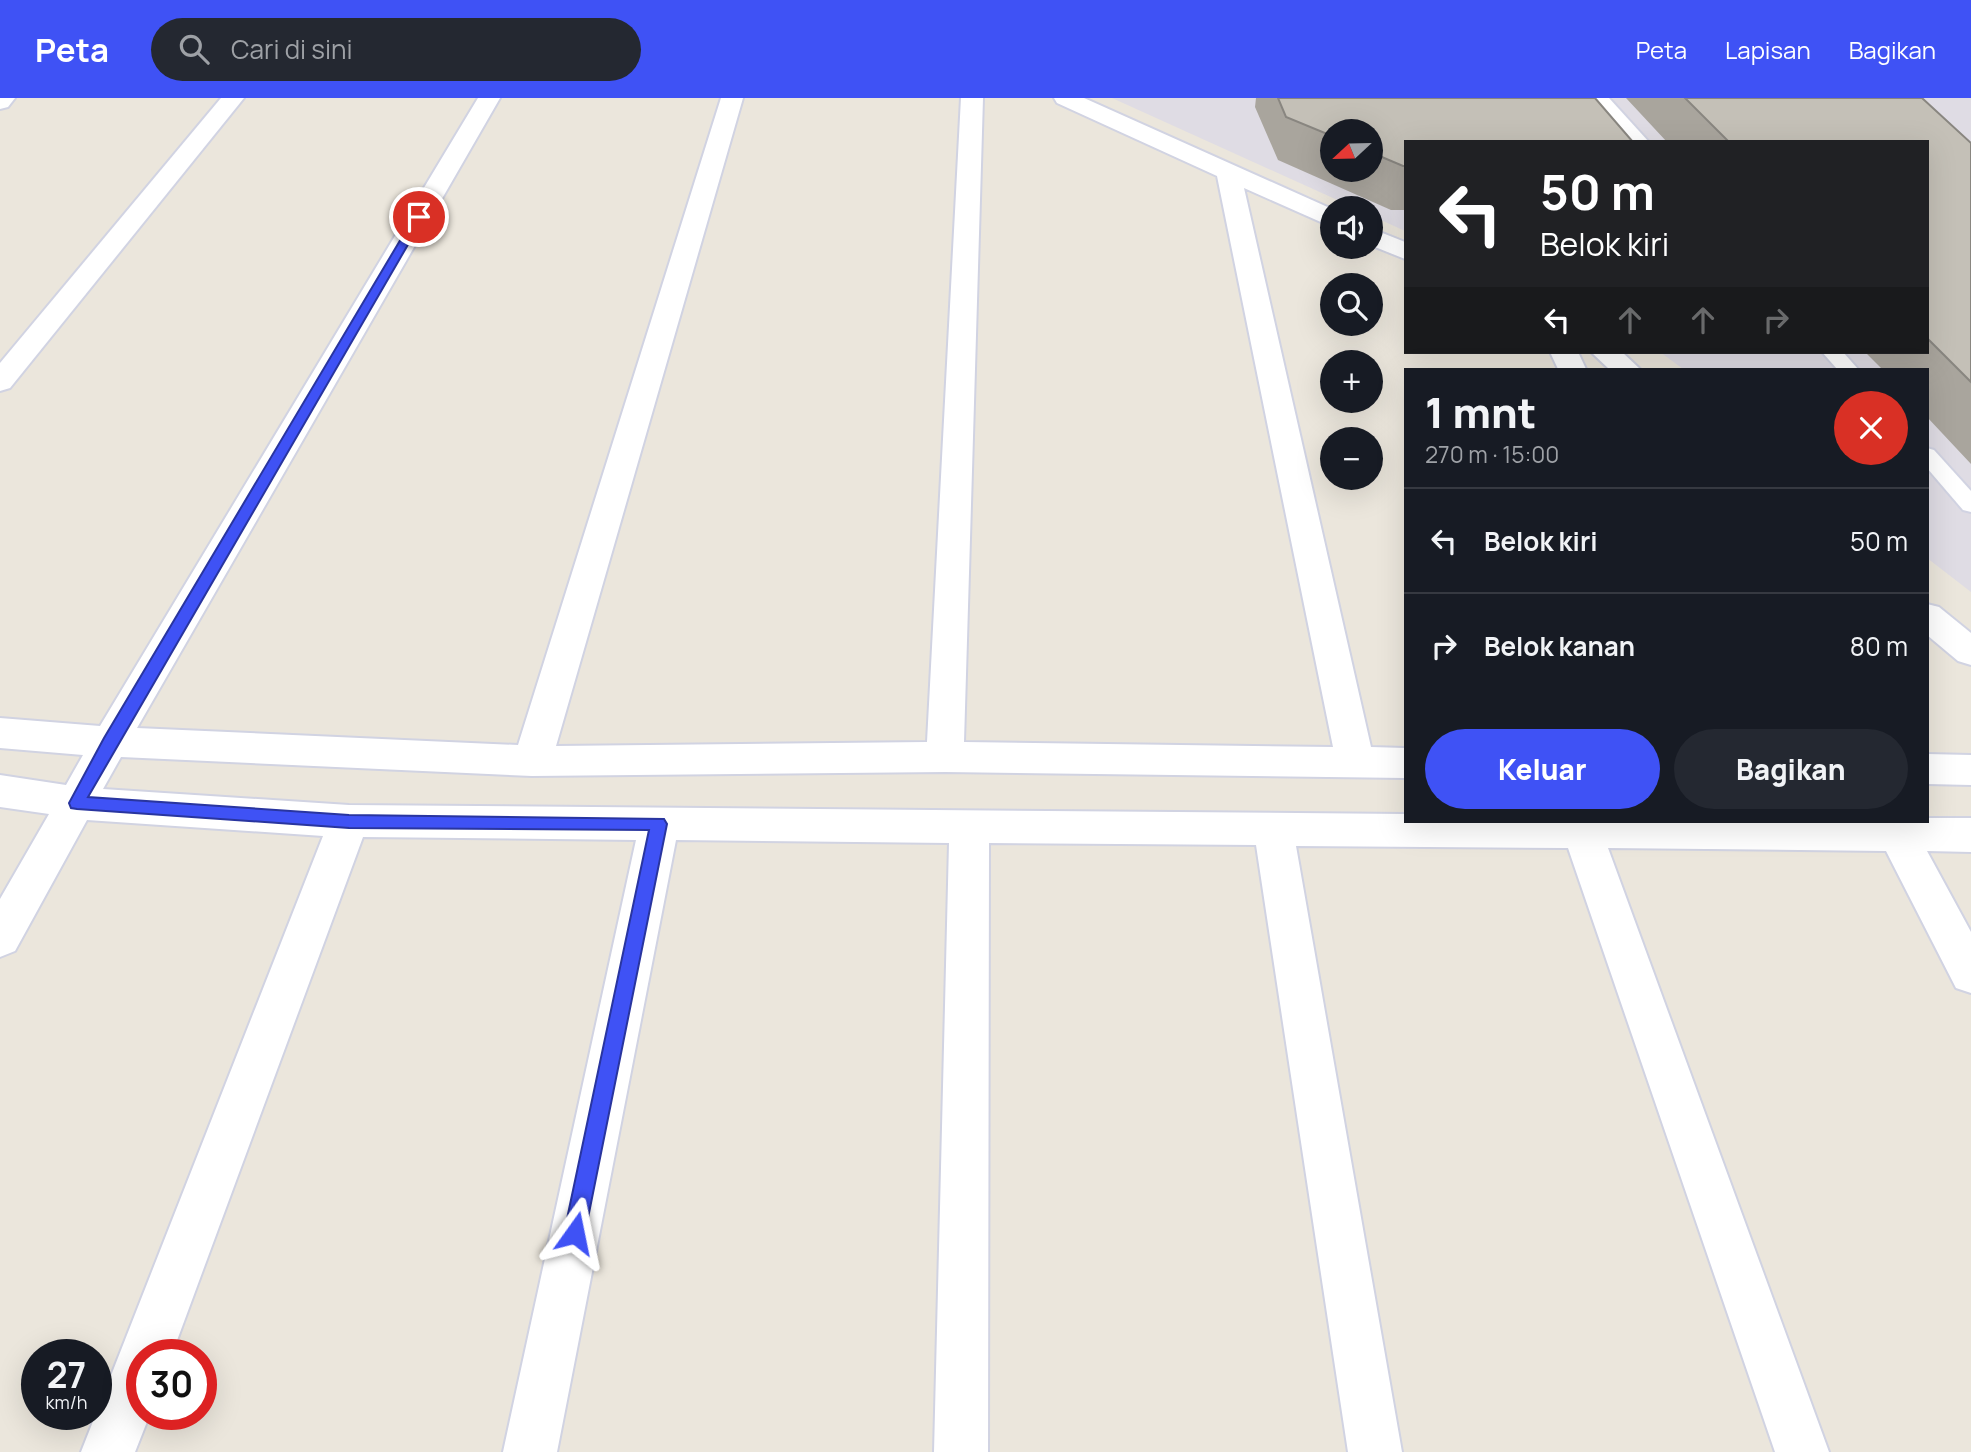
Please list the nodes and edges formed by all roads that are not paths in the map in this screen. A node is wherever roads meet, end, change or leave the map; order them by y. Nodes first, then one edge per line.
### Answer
1 (4, 98) edge
2 (207, 98) edge
3 (233, 98) edge
4 (489, 98) edge
5 (732, 98) edge
6 (972, 98) edge
7 (1065, 98) edge
8 (1601, 98) edge
9 (0, 102) edge
10 (1639, 140) edge
11 (1228, 172) junction
12 (1320, 214) edge
13 (1383, 242) edge
14 (1404, 251) edge
15 (0, 344) edge
16 (1607, 354) edge
17 (1834, 354) edge
18 (1625, 368) edge
19 (1847, 368) edge
20 (0, 382) edge
21 (1929, 457) edge
22 (1971, 505) edge
23 (1929, 618) edge
24 (1971, 652) edge
25 (0, 733) edge
26 (110, 742) junction
27 (944, 757) junction
28 (532, 761) junction
29 (1355, 763) junction
30 (1404, 763) edge
31 (1929, 769) edge
32 (1971, 770) edge
33 (0, 791) edge
34 (77, 803) junction
35 (349, 821) junction
36 (659, 824) junction
37 (970, 826) junction
38 (1273, 829) junction
39 (1582, 832) junction
40 (1897, 834) junction
41 (1971, 835) edge
42 (0, 938) edge
43 (1971, 974) edge
44 (152, 1339) edge
45 (126, 1405) edge
46 (108, 1452) edge
47 (530, 1452) edge
48 (961, 1452) edge
49 (1375, 1452) edge
50 (1801, 1452) edge

1 - 9 street
2 - 15 street
3 - 20 street
4 - 26 street
5 - 28 street
6 - 27 street
7 - 11 street
8 - 10 lane
11 - 12 street
11 - 29 street
13 - 14 street
16 - 18 street
17 - 19 lane
21 - 22 lane
23 - 24 street
25 - 26 street
26 - 28 street
26 - 34 street
27 - 28 street
27 - 29 street
29 - 30 street
31 - 32 street
33 - 34 street
34 - 35 street
34 - 42 street
35 - 36 street
35 - 44 street
36 - 37 street
36 - 47 street
37 - 38 street
37 - 48 street
38 - 39 street
38 - 49 street
39 - 40 street
39 - 50 street
40 - 41 street
40 - 43 street
45 - 46 street

